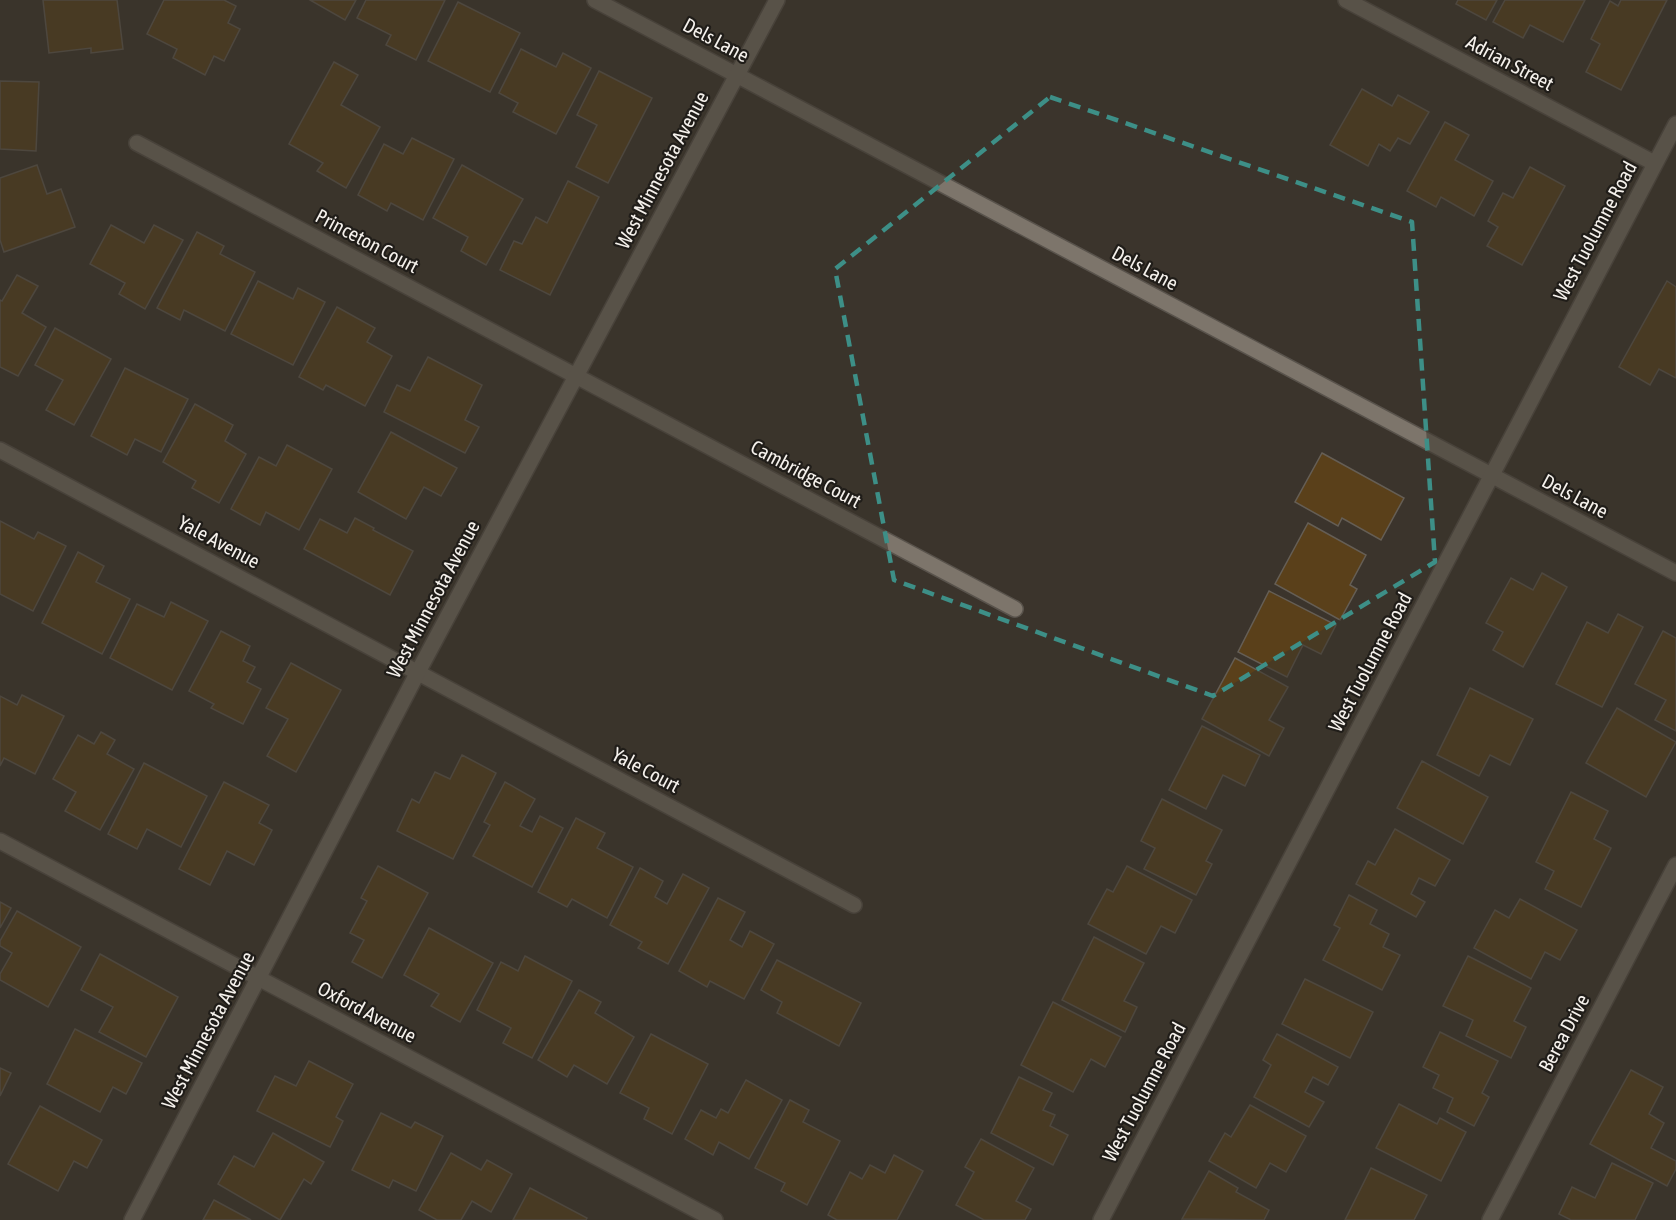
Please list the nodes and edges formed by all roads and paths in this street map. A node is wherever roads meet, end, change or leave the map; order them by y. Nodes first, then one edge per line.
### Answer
1 (595, 0) edge
2 (777, 0) edge
3 (1346, 0) edge
4 (736, 75) junction
5 (1676, 124) edge
6 (137, 143) dead end
7 (1654, 163) junction
8 (577, 376) junction
9 (0, 450) edge
10 (1491, 475) junction
11 (1676, 573) edge
12 (1015, 609) dead end
13 (418, 672) junction
14 (0, 841) edge
15 (1676, 866) edge
16 (854, 905) dead end
17 (259, 978) junction
18 (132, 1220) edge
19 (715, 1220) edge
20 (1101, 1220) edge
21 (1490, 1220) edge

1 - 4 street, Dels Lane
2 - 4 street, West Minnesota Avenue
3 - 7 street, Adrian Street
4 - 8 street, West Minnesota Avenue
4 - 10 street, Dels Lane
5 - 7 street, West Tuolumne Road
6 - 8 street, Princeton Court
7 - 10 street, West Tuolumne Road
8 - 12 street, Cambridge Court
8 - 13 street, West Minnesota Avenue
9 - 13 street, Yale Avenue
10 - 11 street, Dels Lane
10 - 20 street, West Tuolumne Road
13 - 16 street, Yale Court
13 - 17 street, West Minnesota Avenue
14 - 17 street, Oxford Avenue
15 - 21 street, Berea Drive
17 - 18 street, West Minnesota Avenue
17 - 19 street, Oxford Avenue

